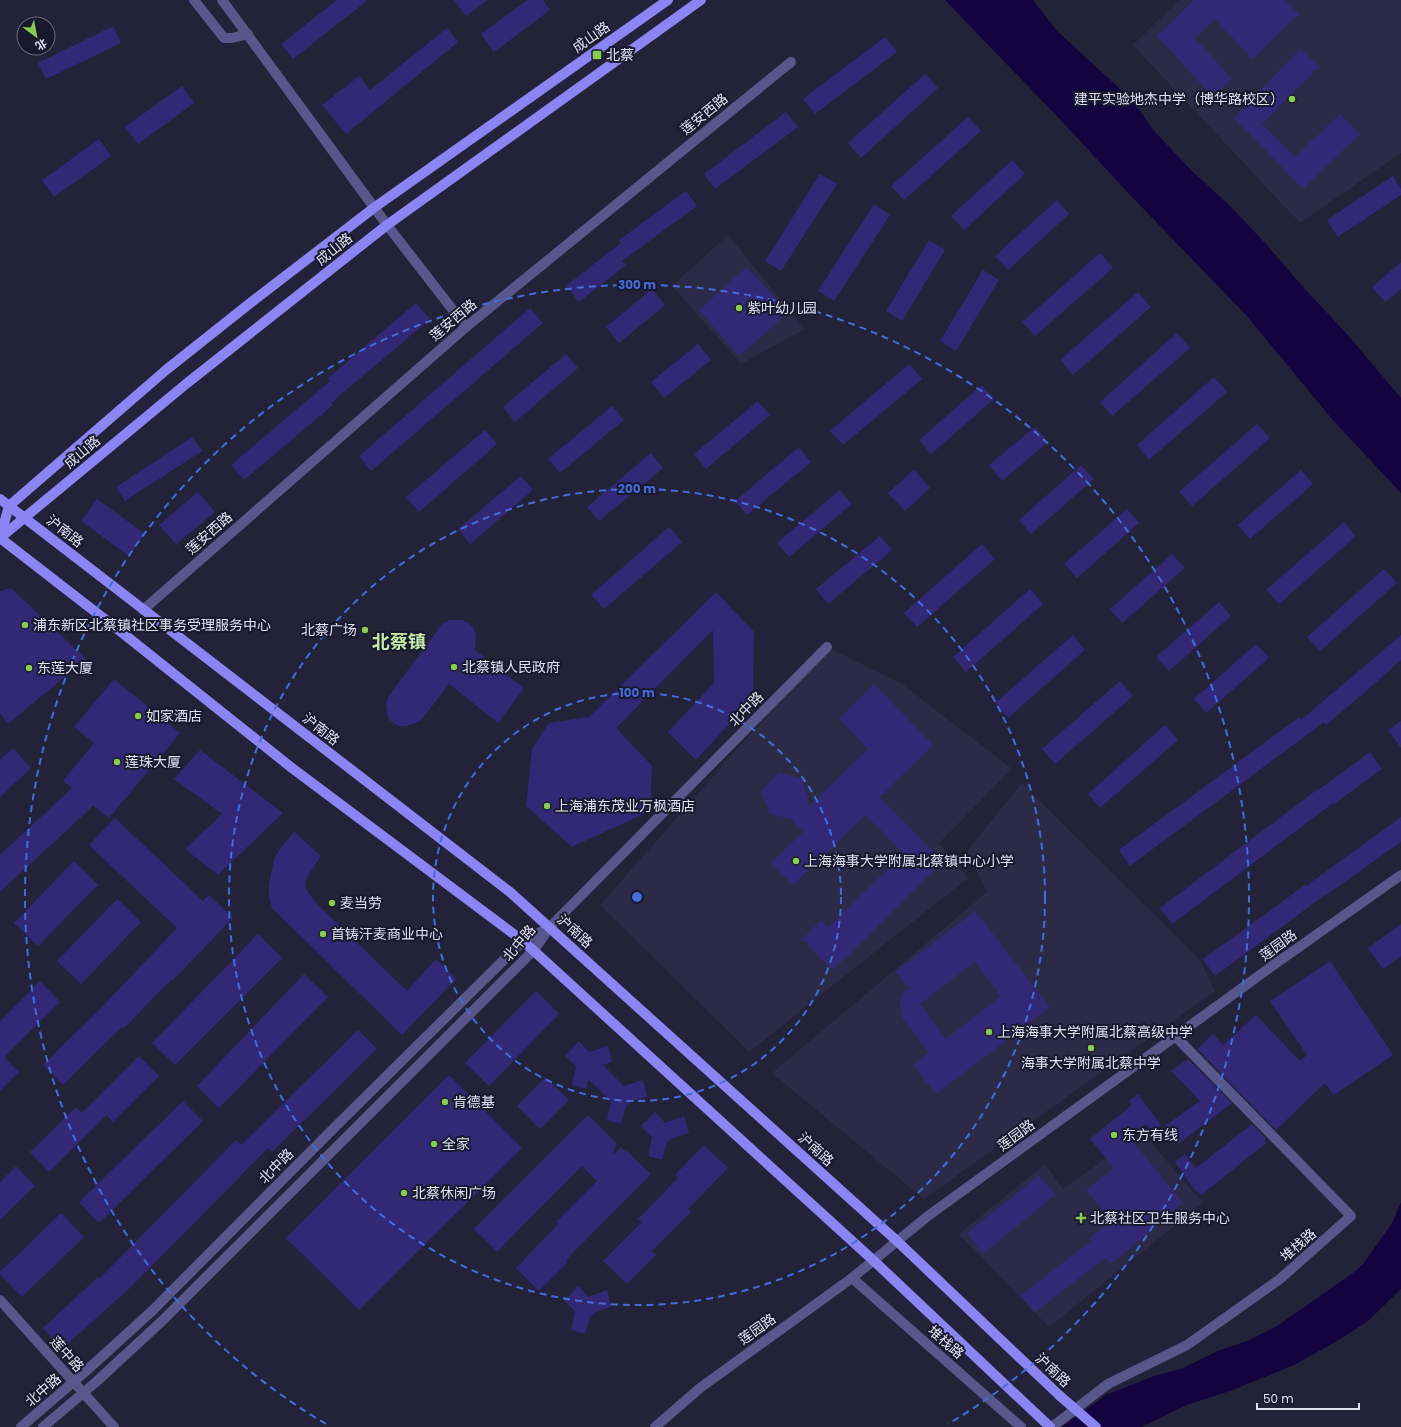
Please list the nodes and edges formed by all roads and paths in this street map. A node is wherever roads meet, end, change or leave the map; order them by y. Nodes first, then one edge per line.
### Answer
1 (194, 0) edge
2 (222, 0) edge
3 (668, 0) edge
4 (701, 0) edge
5 (248, 34) junction
6 (791, 62) dead end
7 (375, 207) junction
8 (387, 224) junction
9 (466, 327) junction
10 (0, 499) edge
11 (9, 506) junction
12 (24, 518) junction
13 (0, 538) edge
14 (142, 610) junction
15 (827, 647) dead end
16 (1401, 875) edge
17 (550, 927) junction
18 (523, 941) junction
19 (534, 950) junction
20 (1176, 1038) junction
21 (897, 1241) junction
22 (874, 1261) junction
23 (852, 1278) junction
24 (0, 1300) edge
25 (74, 1382) junction
26 (83, 1393) junction
27 (22, 1427) edge
28 (43, 1427) edge
29 (114, 1427) edge
30 (655, 1427) edge
31 (1021, 1427) edge
32 (1051, 1427) edge
33 (1096, 1427) edge

1 - 5 street
2 - 5 street
3 - 7 main road, 成山路
4 - 8 main road, 成山路
5 - 7 street
6 - 9 street, 莲安西路
7 - 8 street
7 - 11 main road, 成山路
8 - 9 street
8 - 12 main road, 成山路
9 - 14 street, 莲安西路
10 - 11 main road, 沪南路
11 - 12 main road, 沪南路
11 - 13 main road
12 - 13 main road, 成山路
12 - 14 main road, 沪南路
13 - 18 main road
14 - 17 main road, 沪南路
15 - 17 street, 北中路
16 - 20 street, 莲园路
17 - 18 street, 北中路
17 - 19 street, 北中路
17 - 21 main road, 沪南路
18 - 19 main road
18 - 25 street, 北中路
19 - 22 main road
19 - 26 street, 北中路
20 - 21 street, 莲园路
20 - 32 street, 堆栈路
21 - 22 street, 莲园路
21 - 33 main road, 沪南路, bridge
22 - 23 street, 莲园路
22 - 32 main road
23 - 30 street, 莲园路
23 - 31 street, 堆栈路
24 - 25 street, 莲中路
25 - 26 street, 莲中路
25 - 27 street, 北中路
26 - 28 street, 北中路
26 - 29 street, 莲中路

